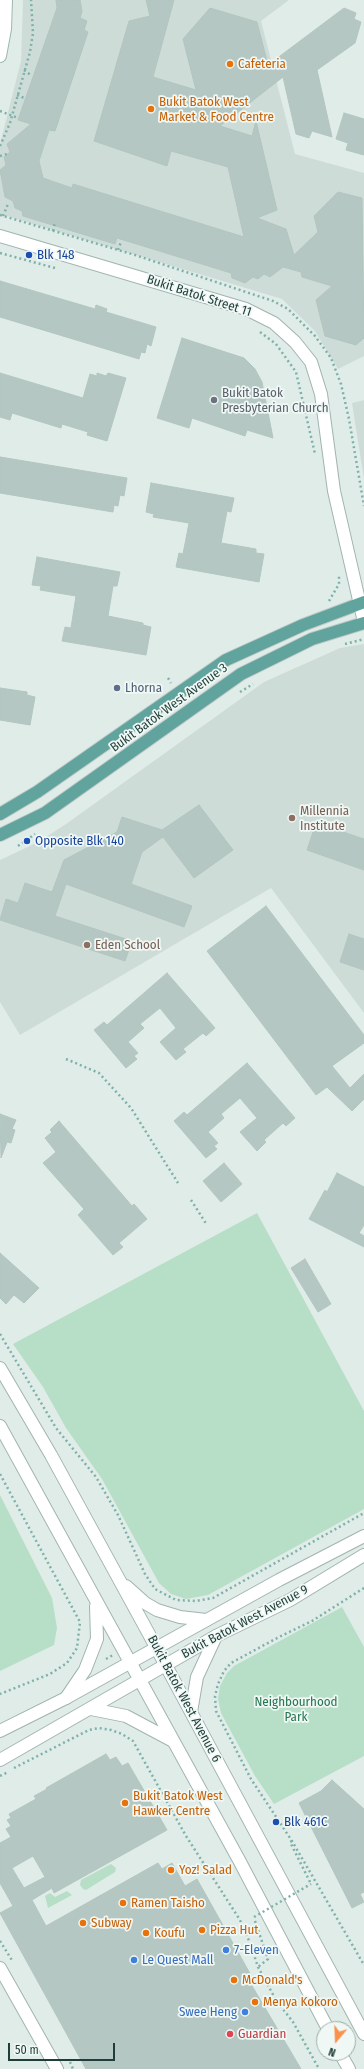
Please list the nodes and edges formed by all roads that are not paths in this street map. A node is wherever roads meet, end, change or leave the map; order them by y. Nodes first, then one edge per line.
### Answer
1 (6, 0) edge
2 (0, 56) edge
3 (0, 236) edge
4 (362, 603) edge
5 (364, 622) edge
6 (0, 814) edge
7 (0, 835) edge
8 (0, 1368) edge
9 (0, 1426) edge
10 (364, 1536) edge
11 (364, 1554) edge
12 (120, 1582) junction
13 (95, 1600) junction
14 (206, 1620) junction
15 (216, 1636) junction
16 (157, 1648) junction
17 (130, 1663) junction
18 (165, 1666) junction
19 (140, 1681) junction
20 (66, 1698) junction
21 (91, 1709) junction
22 (191, 1712) junction
23 (0, 1731) edge
24 (174, 1742) junction
25 (0, 1760) edge
26 (0, 1968) edge
27 (324, 2021) edge
28 (362, 2028) edge
29 (57, 2069) edge

1 - 2 street
3 - 4 street, Bukit Batok Street 11
4 - 5 street, Bukit Batok Street 11
4 - 6 main road, Bukit Batok West Avenue 3
5 - 7 main road, Bukit Batok West Avenue 3
8 - 12 street, Bukit Batok West Avenue 6
9 - 13 street
10 - 14 street, Bukit Batok West Avenue 9
11 - 15 street, Bukit Batok West Avenue 9
12 - 14 street
12 - 16 street, Bukit Batok West Avenue 6
13 - 17 street
13 - 20 street
14 - 16 street, Bukit Batok West Avenue 9
15 - 18 street, Bukit Batok West Avenue 9
15 - 22 street
16 - 17 street, Bukit Batok West Avenue 9
16 - 18 street, Bukit Batok West Avenue 6
17 - 19 street
17 - 20 street, Bukit Batok West Avenue 9
18 - 19 street, Bukit Batok West Avenue 9
18 - 22 street, Bukit Batok West Avenue 6
19 - 21 street, Bukit Batok West Avenue 9
19 - 24 street
20 - 23 street, Bukit Batok West Avenue 9
21 - 24 street
21 - 25 street, Bukit Batok West Avenue 9
22 - 28 street, Bukit Batok West Avenue 6
24 - 27 street
26 - 29 street

